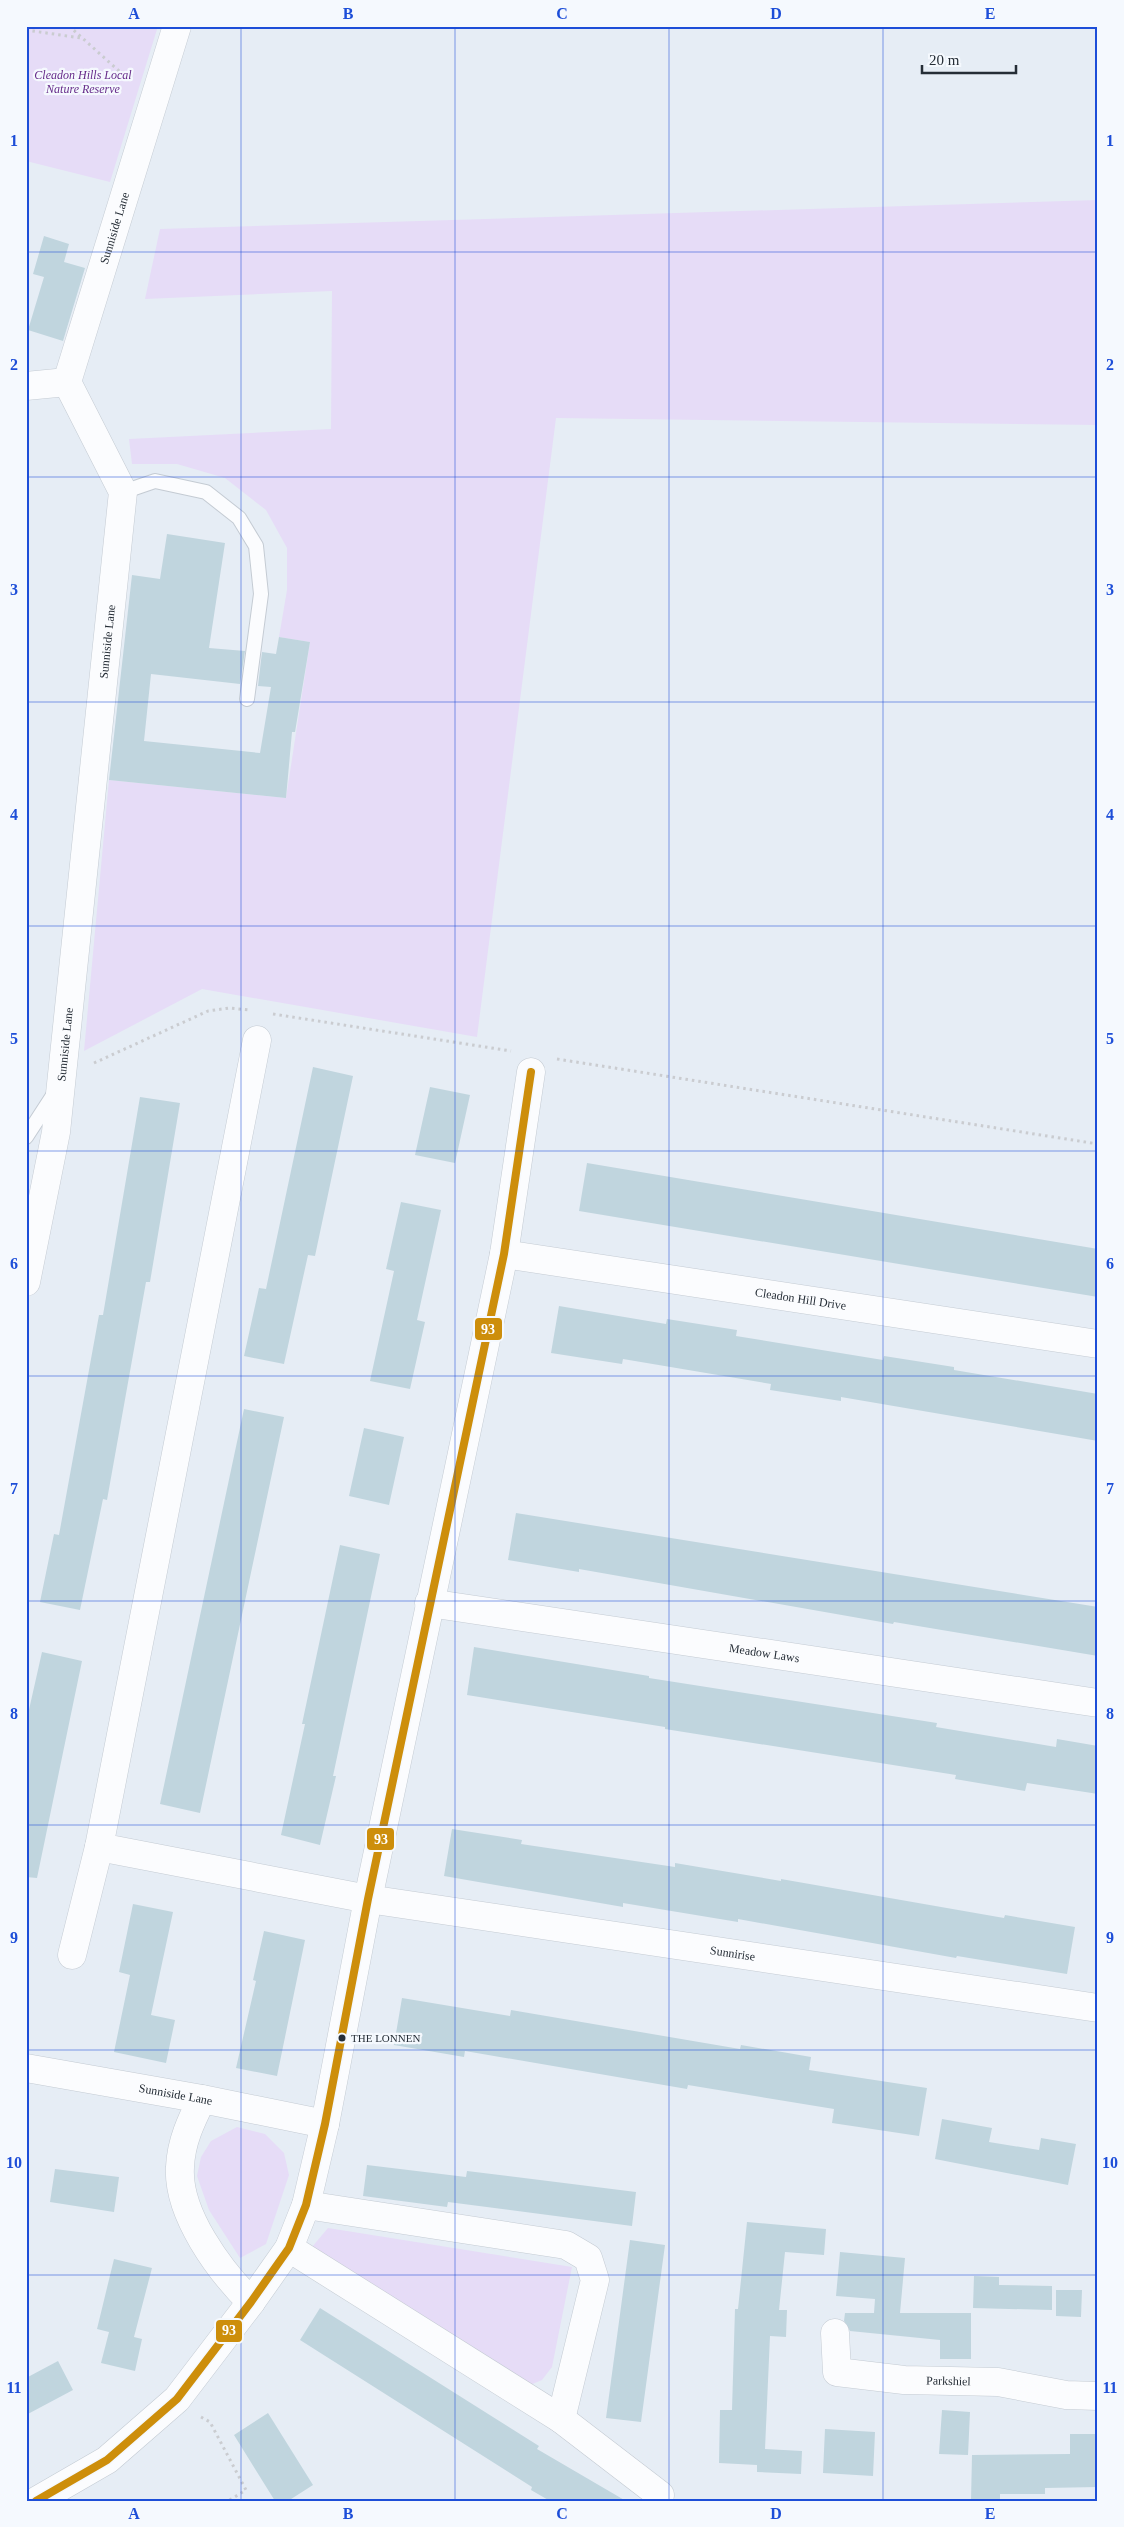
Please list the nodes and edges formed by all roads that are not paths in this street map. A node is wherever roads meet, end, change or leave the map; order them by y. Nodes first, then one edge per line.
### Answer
1 (177, 26) edge
2 (67, 382) junction
3 (26, 386) edge
4 (123, 492) junction
5 (247, 699) dead end
6 (256, 1040) dead end
7 (533, 1060) road end
8 (61, 1082) junction
9 (26, 1136) edge
10 (504, 1254) junction
11 (26, 1282) edge
12 (1098, 1344) edge
13 (429, 1603) junction
14 (1098, 1703) edge
15 (99, 1847) junction
16 (368, 1899) junction
17 (72, 1955) dead end
18 (1098, 2008) edge
19 (26, 2068) edge
20 (202, 2099) junction
21 (325, 2124) junction
22 (306, 2205) junction
23 (289, 2248) junction
24 (251, 2302) junction
25 (835, 2333) dead end
26 (1098, 2396) edge
27 (561, 2419) junction
28 (660, 2495) dead end
29 (36, 2501) edge

1 - 2 street, Sunniside Lane
2 - 3 street
2 - 4 street
4 - 5 lane
4 - 8 street, Sunniside Lane
6 - 15 street
7 - 10 street
8 - 9 lane
8 - 11 street, Sunniside Lane
10 - 12 street, Cleadon Hill Drive
10 - 13 street
13 - 14 street, Meadow Laws
13 - 16 street
15 - 16 street, Sunnirise
15 - 17 street
16 - 18 street, Sunnirise
16 - 21 street
19 - 20 street, Sunniside Lane
20 - 21 street, Sunniside Lane
20 - 24 street
21 - 22 street
22 - 23 street
22 - 27 street
23 - 24 street
23 - 27 street
24 - 29 street
25 - 26 street, Parkshiel
27 - 28 street

